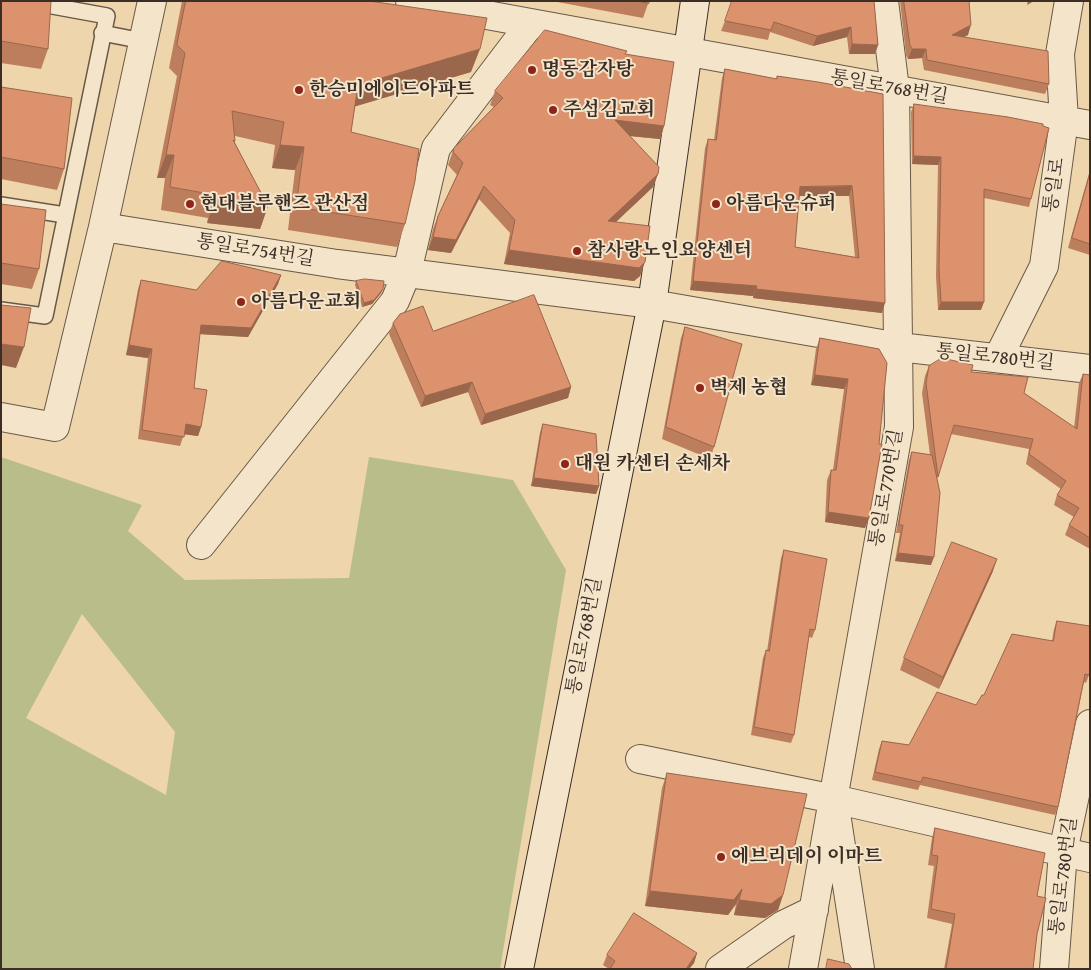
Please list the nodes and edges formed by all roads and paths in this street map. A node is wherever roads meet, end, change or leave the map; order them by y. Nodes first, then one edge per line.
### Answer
1 (25, 1) edge
2 (152, 1) edge
3 (410, 1) edge
4 (695, 1) edge
5 (884, 1) edge
6 (1069, 1) edge
7 (531, 23) junction
8 (102, 33) junction
9 (144, 41) junction
10 (688, 52) junction
11 (895, 89) junction
12 (1077, 123) edge
13 (1, 205) edge
14 (65, 215) junction
15 (103, 227) junction
16 (407, 272) junction
17 (652, 304) junction
18 (1, 310) edge
19 (900, 347) junction
20 (998, 358) junction
21 (1090, 369) edge
22 (1, 418) edge
23 (201, 545) dead end
24 (1090, 724) edge
25 (640, 759) dead end
26 (834, 799) junction
27 (1064, 852) junction
28 (1090, 858) edge
29 (814, 910) junction
30 (519, 969) edge
31 (720, 969) edge
32 (803, 969) edge
33 (860, 969) edge
34 (1054, 969) edge

1 - 8 lane
2 - 9 street
3 - 7 street, 통일로768번길
4 - 10 street, 통일로768번길
5 - 11 street, 통일로770번길
6 - 12 street, 통일로
7 - 10 street, 통일로768번길
7 - 16 street
8 - 9 lane
8 - 14 lane
9 - 15 street
10 - 11 street, 통일로768번길
10 - 17 street, 통일로768번길
11 - 12 street, 통일로768번길
11 - 19 street, 통일로770번길
12 - 20 street, 통일로
13 - 14 lane
14 - 18 lane
15 - 16 street, 통일로754번길
15 - 22 street
16 - 17 street
16 - 23 street
17 - 19 street
17 - 30 street, 통일로768번길
19 - 20 street, 통일로780번길
19 - 26 street, 통일로770번길
20 - 21 street, 통일로780번길
24 - 27 street, 통일로780번길
25 - 26 street
26 - 27 street
26 - 29 street, 통일로770번길
26 - 33 street
27 - 28 street
27 - 34 street, 통일로780번길
29 - 31 street
29 - 32 street, 통일로770번길

